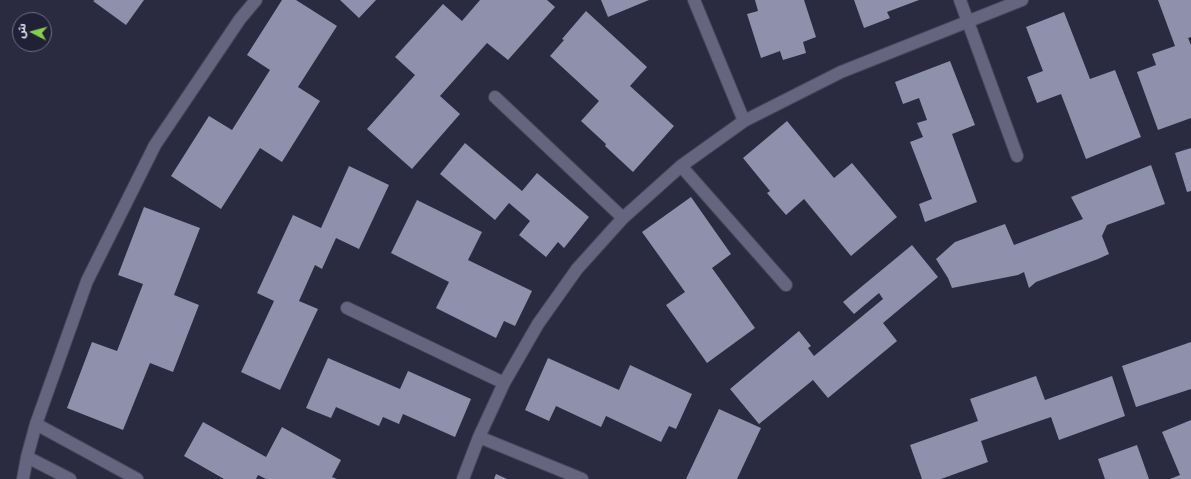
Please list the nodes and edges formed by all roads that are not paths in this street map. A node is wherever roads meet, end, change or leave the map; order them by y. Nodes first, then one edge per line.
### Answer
1 (256, 0) edge
2 (694, 0) edge
3 (960, 0) edge
4 (1022, 0) edge
5 (968, 22) junction
6 (496, 97) dead end
7 (744, 121) junction
8 (1017, 156) dead end
9 (681, 166) junction
10 (623, 218) junction
11 (786, 285) dead end
12 (347, 308) dead end
13 (504, 383) junction
14 (36, 424) junction
15 (479, 437) junction
16 (27, 457) junction
17 (23, 479) edge
18 (70, 479) edge
19 (137, 479) edge
20 (463, 479) edge
21 (582, 479) edge

1 - 14 street
2 - 7 street
3 - 5 street
4 - 5 street
5 - 7 street
5 - 8 street
6 - 10 street
7 - 9 street
9 - 10 street
9 - 11 street
10 - 13 street
12 - 13 street
13 - 15 street
14 - 16 street
14 - 19 street
15 - 20 street
15 - 21 street
16 - 17 street
16 - 18 street

